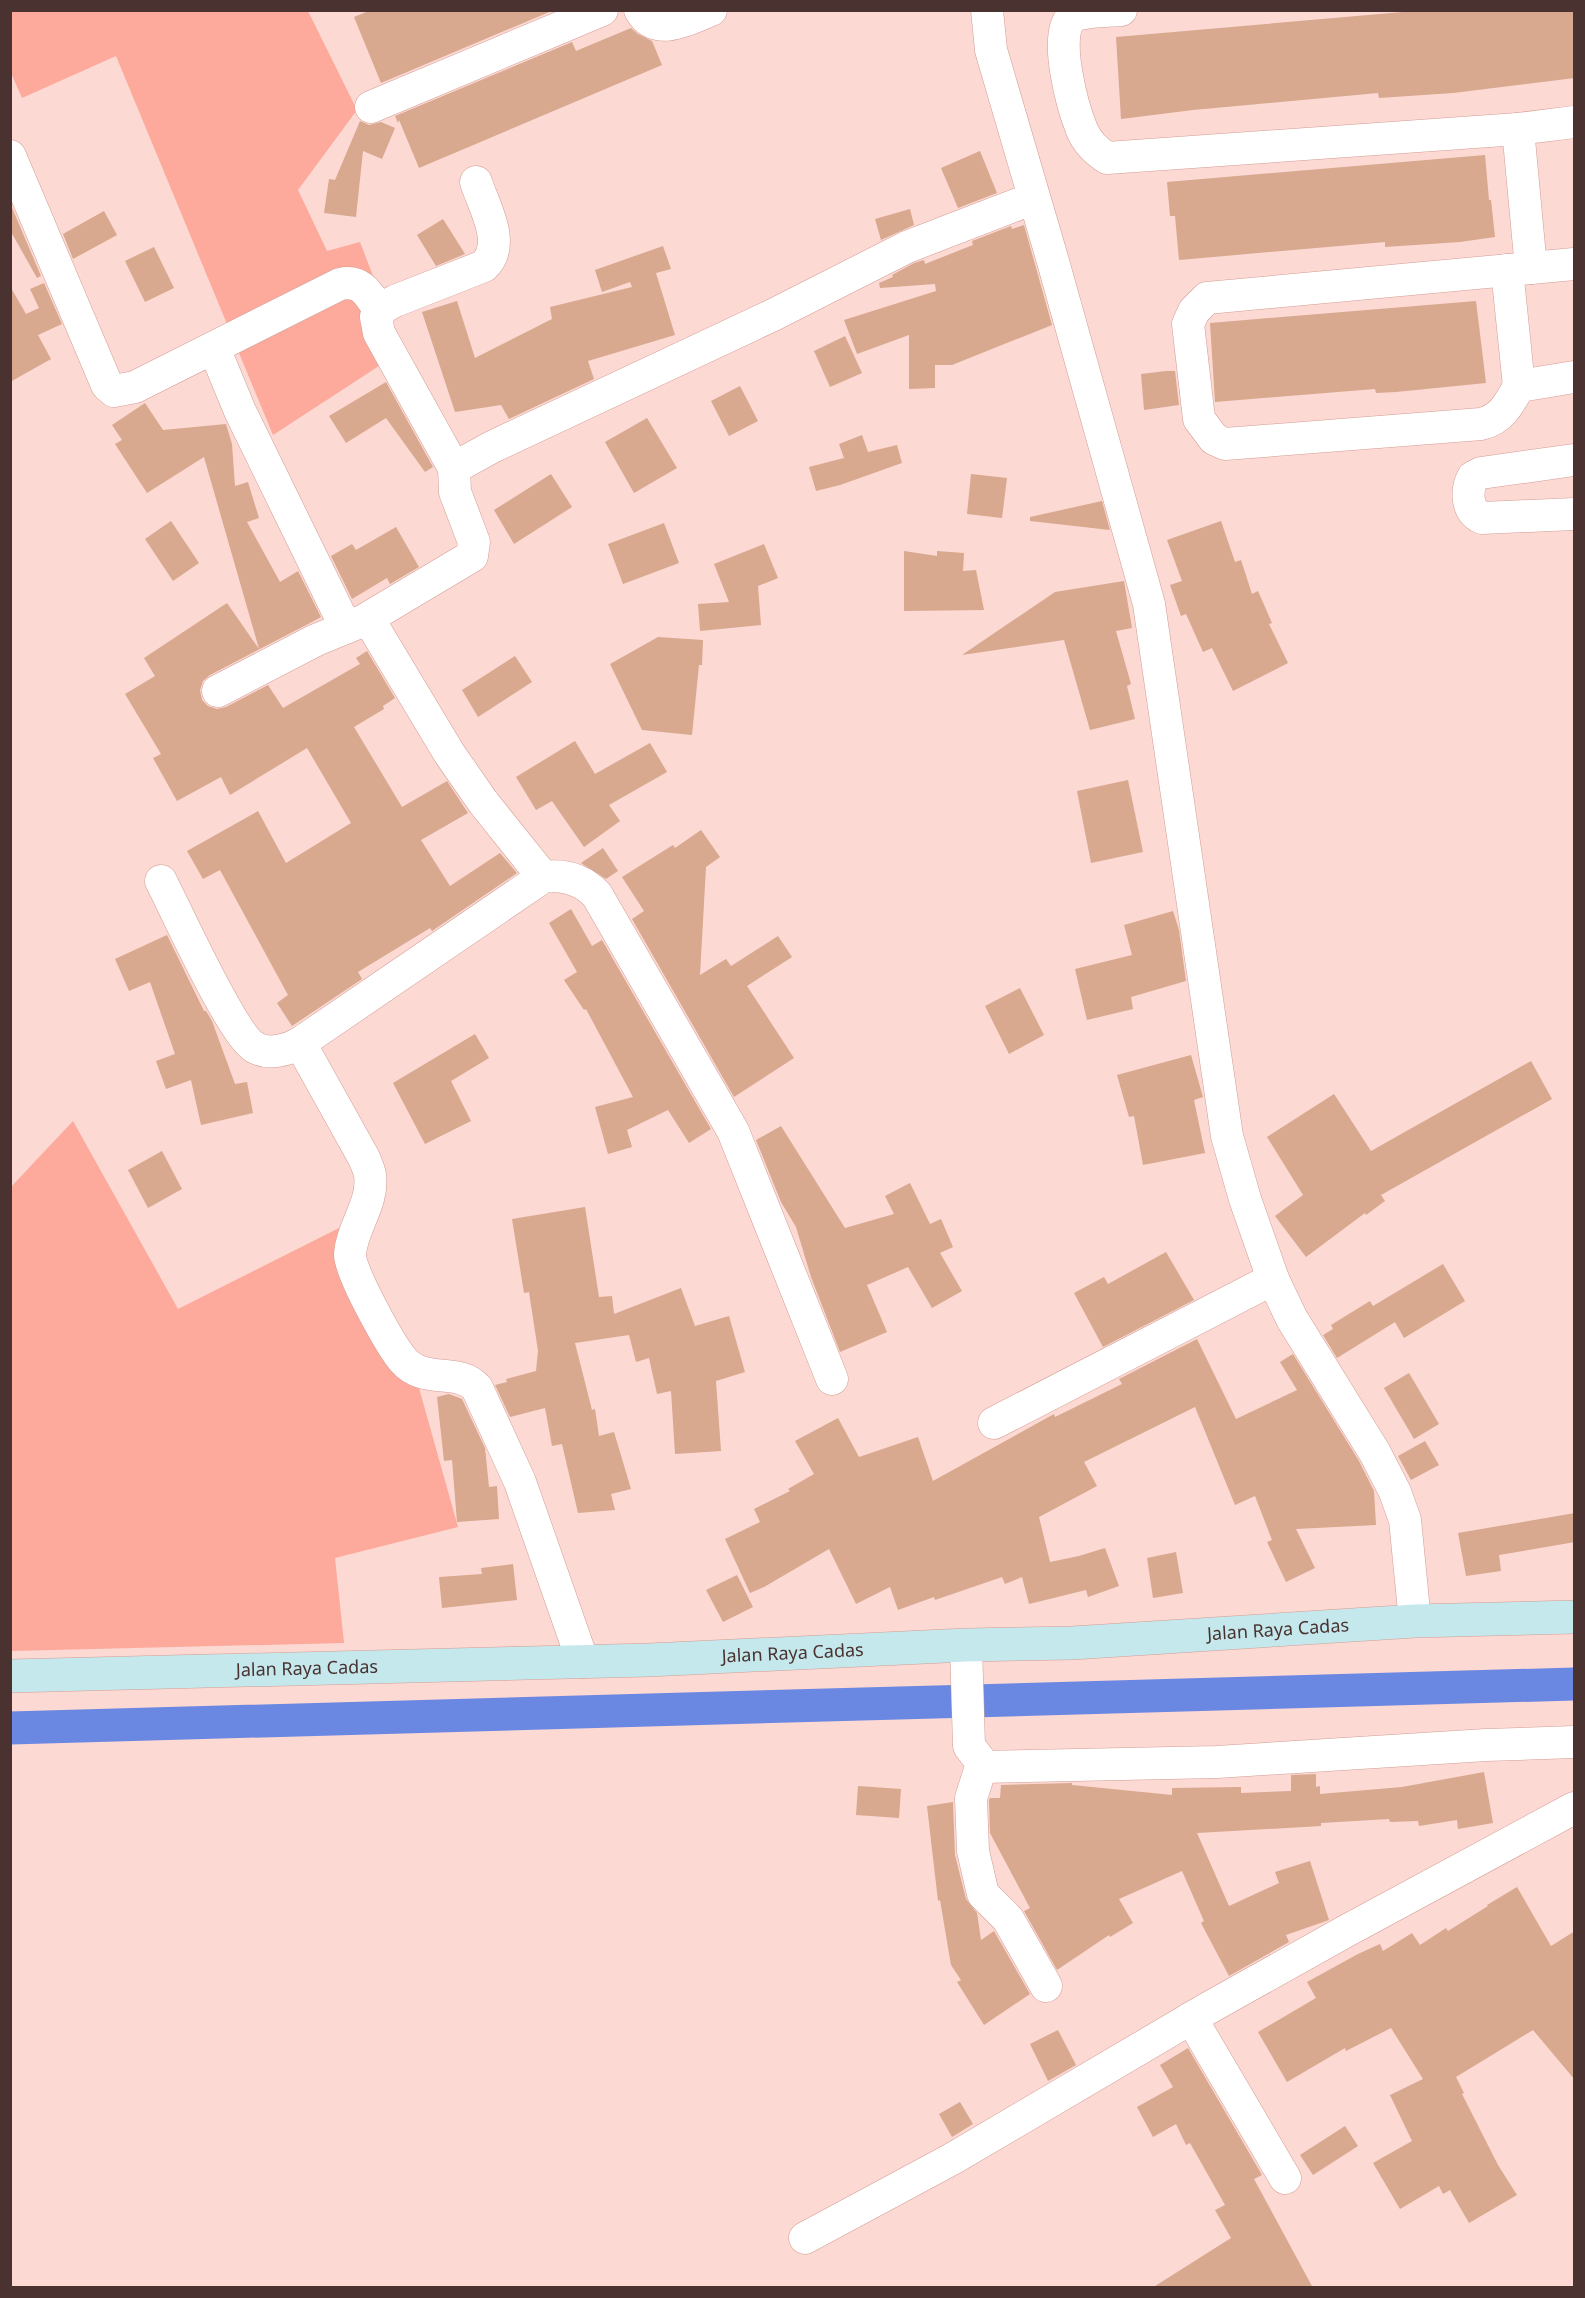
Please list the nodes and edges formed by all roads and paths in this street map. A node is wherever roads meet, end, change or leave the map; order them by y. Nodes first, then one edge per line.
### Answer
1 (602, 10) edge
2 (640, 10) edge
3 (711, 10) edge
4 (987, 10) edge
5 (1121, 10) edge
6 (372, 107) dead end
7 (1575, 122) edge
8 (1518, 129) junction
9 (10, 156) edge
10 (476, 182) dead end
11 (1034, 198) junction
12 (1575, 264) edge
13 (1519, 269) junction
14 (380, 311) junction
15 (214, 348) junction
16 (1575, 377) edge
17 (1519, 386) junction
18 (1574, 455) edge
19 (454, 468) junction
20 (1575, 514) edge
21 (357, 622) junction
22 (218, 691) dead end
23 (543, 877) junction
24 (161, 881) dead end
25 (300, 1043) junction
26 (1273, 1279) junction
27 (831, 1379) dead end
28 (994, 1423) dead end
29 (1575, 1617) edge
30 (1414, 1621) junction
31 (966, 1657) junction
32 (583, 1662) junction
33 (10, 1676) edge
34 (1575, 1742) edge
35 (975, 1757) junction
36 (1575, 1808) edge
37 (1046, 1986) dead end
38 (1191, 2018) junction
39 (1285, 2178) dead end
40 (805, 2238) dead end

1 - 6 street
2 - 3 street
4 - 11 street
5 - 8 street
7 - 8 street
8 - 13 street
9 - 15 street
10 - 14 street
11 - 19 street
11 - 26 street
12 - 13 street
13 - 17 street
13 - 17 street
14 - 15 street
14 - 19 street
15 - 21 street
16 - 17 street
18 - 20 street
19 - 21 street
21 - 22 street
21 - 23 street
23 - 25 street
23 - 27 street
24 - 25 street
25 - 32 street
26 - 28 street
26 - 30 street
29 - 30 street, Jalan Raya Cadas
30 - 31 street, Jalan Raya Cadas
31 - 32 street, Jalan Raya Cadas
31 - 35 street
32 - 33 street, Jalan Raya Cadas
34 - 35 street
35 - 37 street
36 - 38 street
38 - 39 street
38 - 40 street

